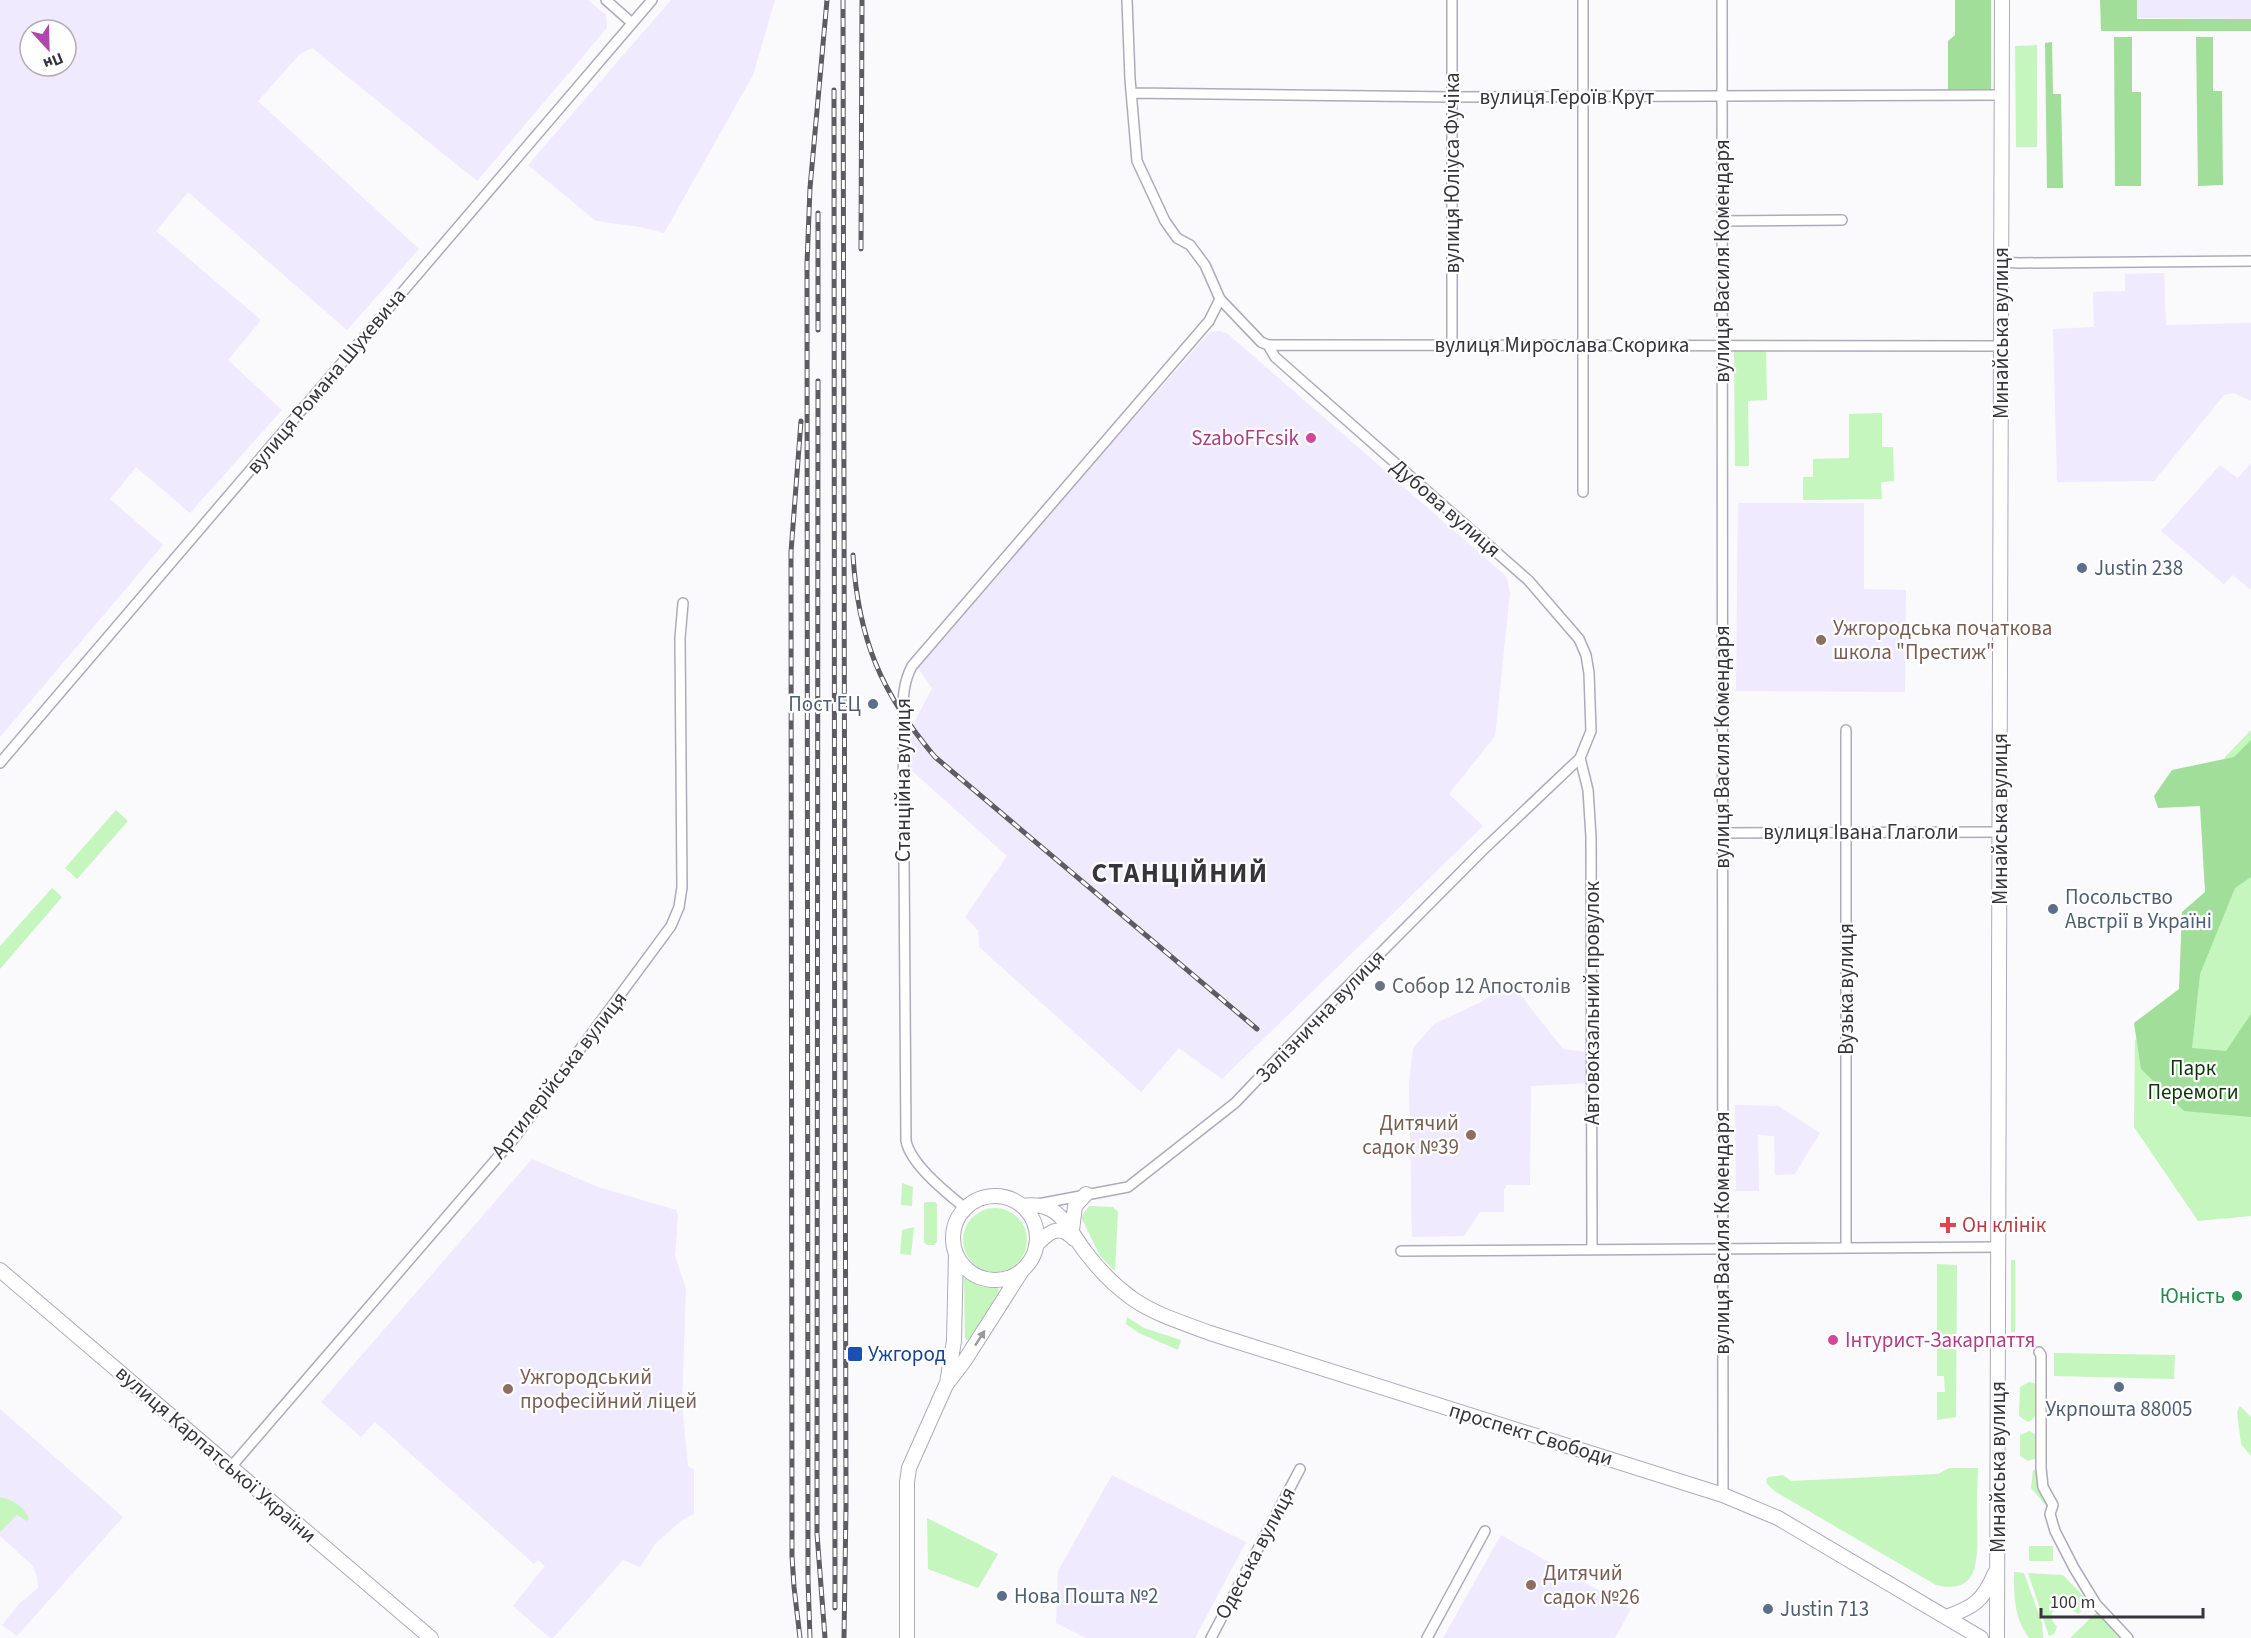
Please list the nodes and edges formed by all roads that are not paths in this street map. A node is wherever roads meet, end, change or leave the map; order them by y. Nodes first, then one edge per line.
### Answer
1 (606, 0) edge
2 (652, 0) edge
3 (1127, 0) edge
4 (1452, 0) edge
5 (1583, 0) edge
6 (1722, 0) edge
7 (2002, 0) edge
8 (632, 23) junction
9 (1132, 93) junction
10 (2001, 95) junction
11 (1583, 96) junction
12 (1722, 96) junction
13 (1452, 97) junction
14 (1842, 220) dead end
15 (1722, 221) junction
16 (2251, 261) edge
17 (2001, 262) junction
18 (1220, 299) junction
19 (1268, 345) junction
20 (1452, 345) junction
21 (1583, 346) junction
22 (1722, 346) junction
23 (2001, 346) junction
24 (1583, 492) dead end
25 (683, 603) dead end
26 (1846, 730) dead end
27 (1580, 758) junction
28 (0, 763) edge
29 (1846, 832) junction
30 (2000, 832) junction
31 (1722, 833) junction
32 (1086, 1194) junction
33 (1038, 1204) junction
34 (1022, 1206) junction
35 (965, 1208) junction
36 (1072, 1230) junction
37 (1080, 1244) junction
38 (1036, 1245) junction
39 (1999, 1247) junction
40 (1846, 1248) junction
41 (1723, 1249) junction
42 (1592, 1250) junction
43 (1401, 1251) dead end
44 (956, 1253) junction
45 (1023, 1269) junction
46 (0, 1270) edge
47 (2039, 1352) dead end
48 (946, 1385) junction
49 (231, 1467) junction
50 (1300, 1469) dead end
51 (1723, 1495) junction
52 (1485, 1531) dead end
53 (1998, 1565) junction
54 (1946, 1617) junction
55 (431, 1638) edge
56 (907, 1638) edge
57 (1211, 1638) edge
58 (1427, 1638) edge
59 (1981, 1638) edge
60 (1997, 1638) edge
61 (2128, 1638) edge

1 - 8 street
2 - 8 street, вулиця Романа Шухевича
3 - 9 street, Дубова вулиця
4 - 13 street, вулиця Юліуса Фучіка
5 - 11 street
6 - 12 street, вулиця Василя Комендаря
7 - 10 main road, Минайська вулиця
8 - 28 street, вулиця Романа Шухевича
9 - 13 street, вулиця Героїв Крут
9 - 18 street, Дубова вулиця
10 - 12 street, вулиця Героїв Крут
10 - 17 main road, Минайська вулиця
11 - 12 street, вулиця Героїв Крут
11 - 13 street, вулиця Героїв Крут
11 - 21 street
12 - 15 street, вулиця Василя Комендаря
13 - 20 street, вулиця Юліуса Фучіка
14 - 15 street
15 - 22 street, вулиця Василя Комендаря
16 - 17 street
17 - 23 main road, Минайська вулиця
18 - 19 street, Дубова вулиця
18 - 35 street, Станційна вулиця
19 - 20 street, вулиця Мирослава Скорика
19 - 27 street, Дубова вулиця
20 - 21 street, вулиця Мирослава Скорика
21 - 22 street, вулиця Мирослава Скорика
21 - 24 street
22 - 23 street, вулиця Мирослава Скорика
22 - 31 street, вулиця Василя Комендаря
23 - 30 main road, Минайська вулиця
25 - 49 street, Артилерійська вулиця
26 - 29 street, Вузька вулиця
27 - 32 street, Залізнична вулиця
27 - 42 street, Автовокзальний провулок
29 - 30 street, вулиця Івана Глаголи
29 - 31 street, вулиця Івана Глаголи
29 - 40 street, Вузька вулиця
30 - 39 main road, Минайська вулиця
31 - 41 street, вулиця Василя Комендаря
32 - 33 street, Залізнична вулиця
32 - 36 main road
33 - 34 main road, Залізнична вулиця
33 - 36 main road, проспект Свободи
34 - 35 main road
34 - 38 main road
35 - 44 main road
36 - 37 main road, проспект Свободи
37 - 38 main road, проспект Свободи
37 - 51 main road, проспект Свободи
38 - 45 main road
39 - 40 street
39 - 53 main road, Минайська вулиця
40 - 41 street
41 - 42 street
41 - 51 street, вулиця Василя Комендаря
42 - 43 street
44 - 45 main road
44 - 48 main road
48 -> 45 main road
46 - 49 main road, вулиця Карпатської України
47 - 61 street
48 - 56 main road
49 - 55 main road, вулиця Карпатської України
50 - 57 street, Одеська вулиця
51 - 54 main road, проспект Свободи
52 - 58 street
53 - 54 main road
53 - 60 main road, Минайська вулиця
54 - 59 main road, проспект Свободи

